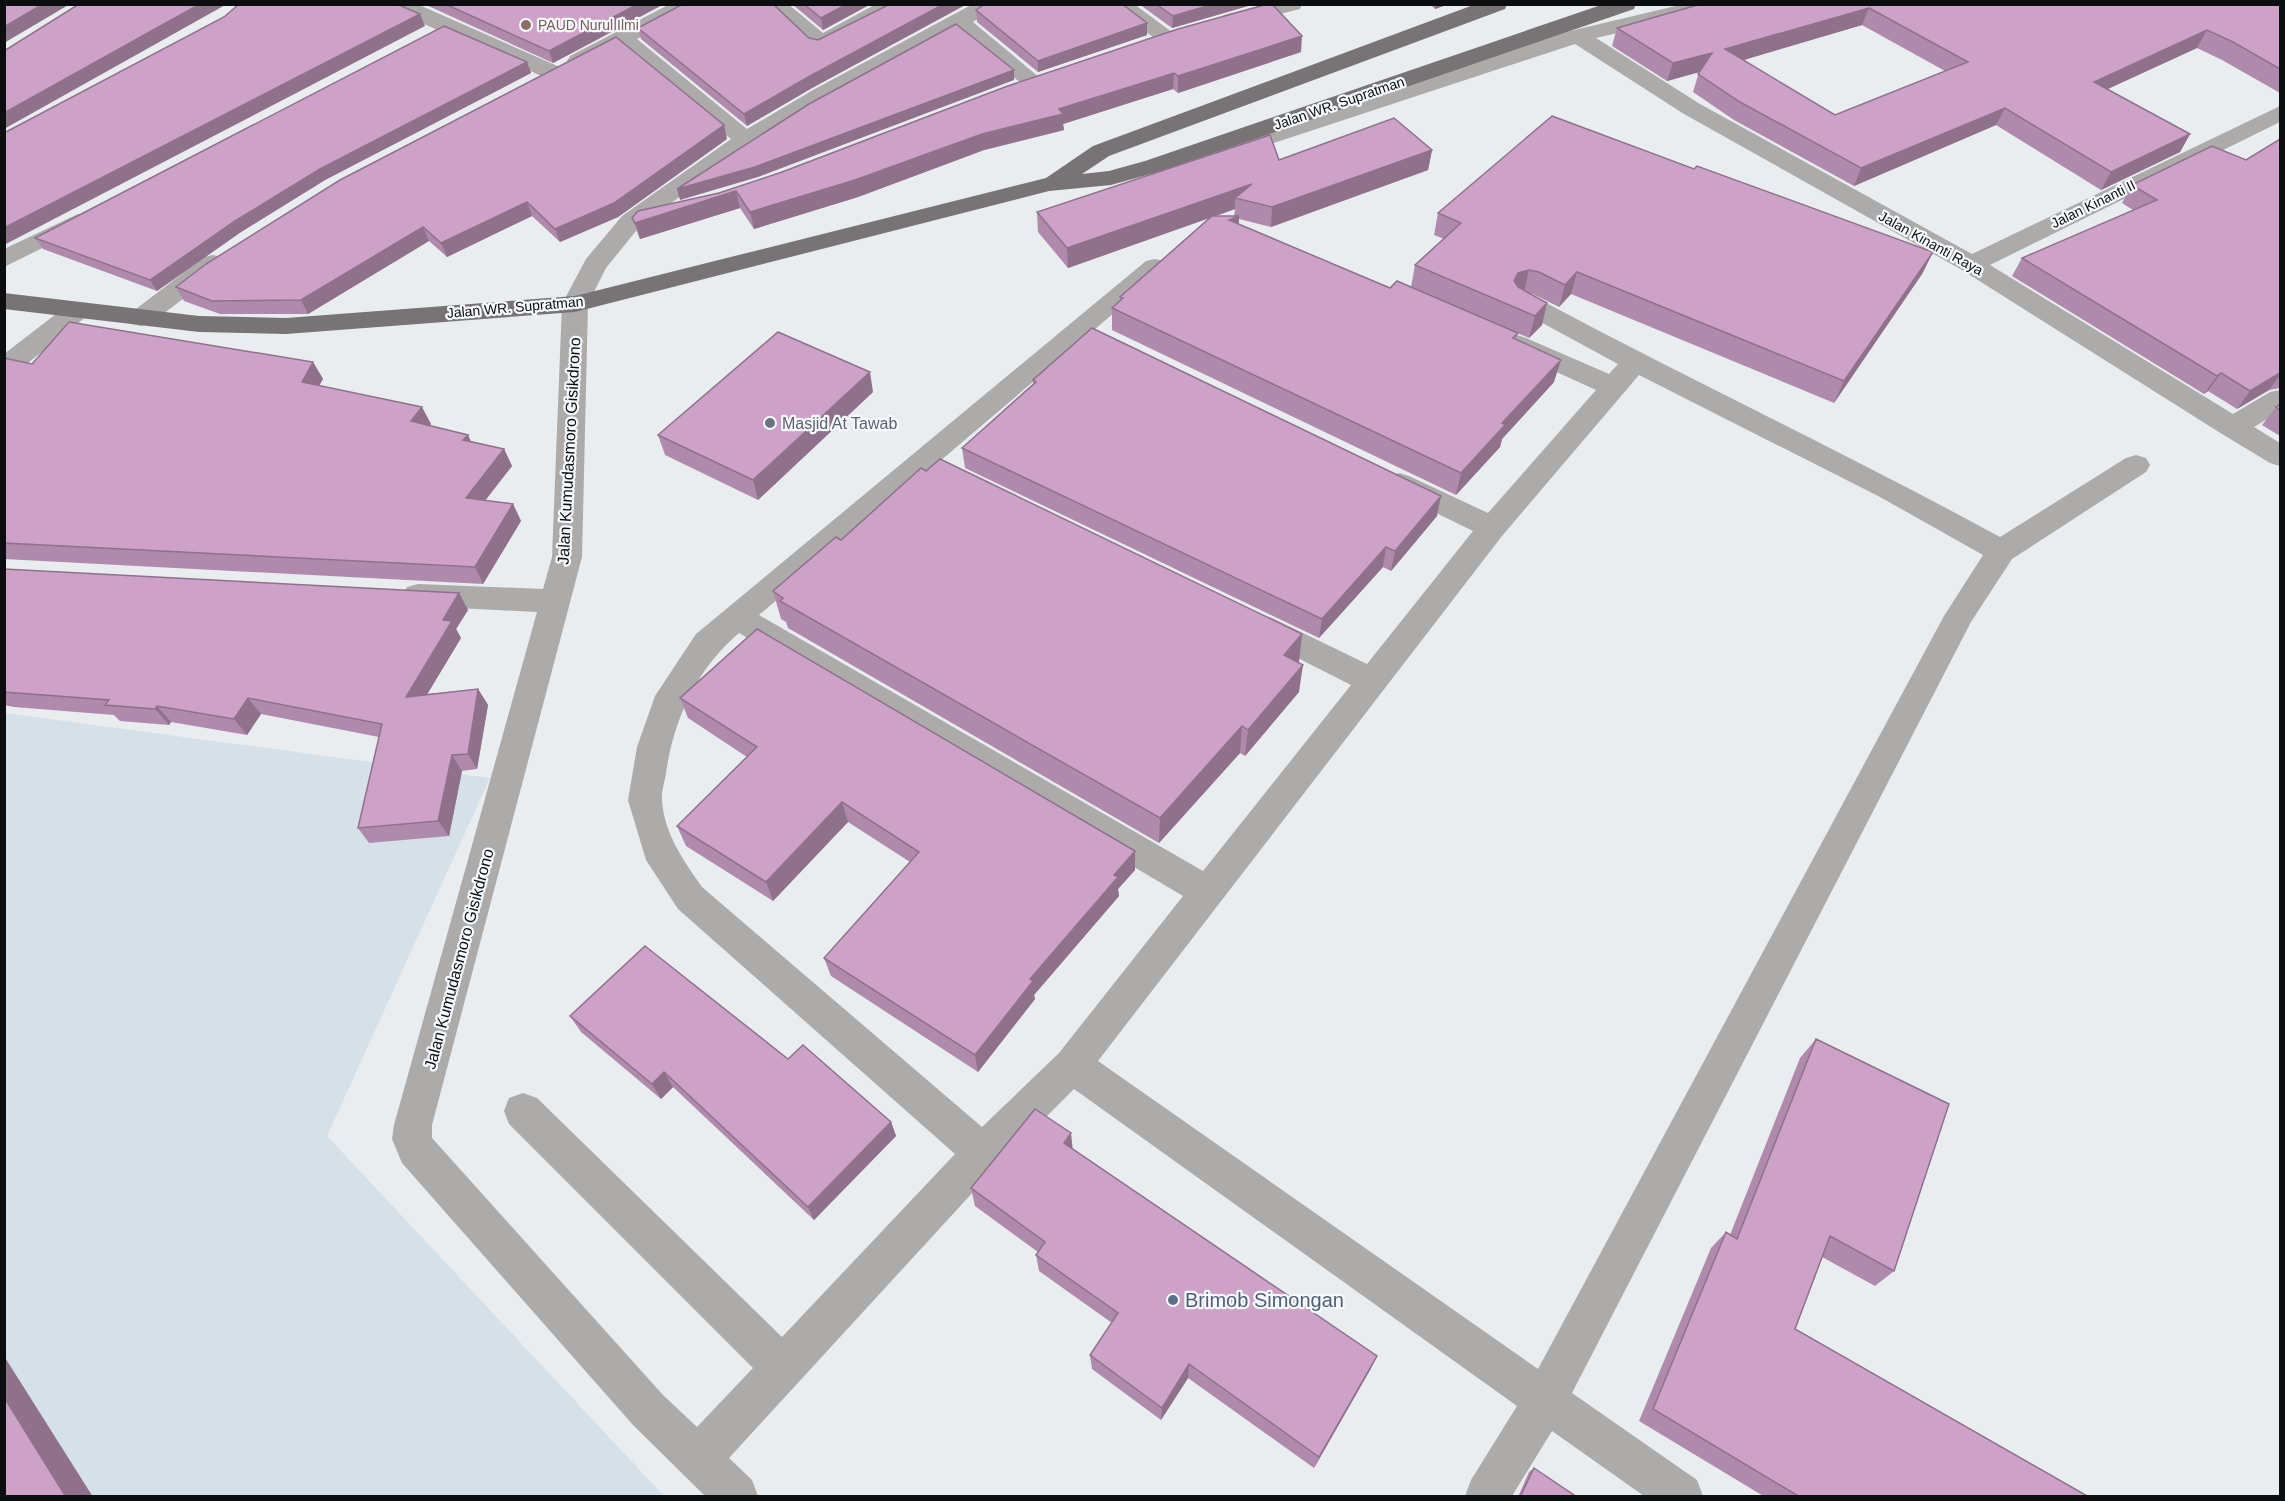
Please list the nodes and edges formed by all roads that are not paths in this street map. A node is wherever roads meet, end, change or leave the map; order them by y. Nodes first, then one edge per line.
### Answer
1 (398, 4) edge
2 (893, 4) edge
3 (990, 4) edge
4 (1119, 4) edge
5 (1292, 4) edge
6 (1497, 4) edge
7 (1626, 4) edge
8 (1713, 4) edge
9 (776, 6) edge
10 (674, 7) edge
11 (958, 21) junction
12 (448, 25) junction
13 (1190, 32) junction
14 (1578, 36) junction
15 (622, 38) junction
16 (418, 42) edge
17 (1147, 45) edge
18 (554, 73) junction
19 (1058, 76) edge
20 (1035, 83) junction
21 (533, 84) edge
22 (1007, 93) edge
23 (2280, 113) edge
24 (746, 140) junction
25 (1153, 166) junction
26 (1049, 184) junction
27 (682, 209) edge
28 (98, 210) edge
29 (631, 221) junction
30 (235, 248) edge
31 (1173, 252) edge
32 (4, 259) edge
33 (1971, 264) junction
34 (4, 301) edge
35 (1524, 302) edge
36 (575, 304) junction
37 (78, 310) junction
38 (141, 318) junction
39 (1489, 332) edge
40 (4, 368) edge
41 (1625, 375) junction
42 (2280, 399) edge
43 (2232, 428) junction
44 (2280, 456) edge
45 (922, 462) junction
46 (2136, 465) dead end
47 (1374, 471) edge
48 (952, 476) edge
49 (1492, 528) junction
50 (2001, 551) junction
51 (393, 594) edge
52 (557, 601) junction
53 (1234, 612) edge
54 (737, 617) junction
55 (1372, 681) junction
56 (1208, 892) junction
57 (1072, 1065) junction
58 (523, 1111) dead end
59 (983, 1153) junction
60 (783, 1367) junction
61 (1545, 1401) junction
62 (698, 1459) junction
63 (736, 1497) edge
64 (1487, 1497) edge
65 (1681, 1497) edge

1 - 12 street
2 - 9 street
3 - 11 street
4 - 13 street
5 - 13 street
6 - 26 main road, Jalan WR. Supratman
7 - 25 main road, Jalan WR. Supratman
8 - 14 street
10 - 15 street
11 - 20 street
11 - 24 street
12 - 16 street
12 - 18 street
13 - 17 street
14 - 25 street
14 - 33 street, Jalan Kinanti Raya
15 - 18 street
15 - 24 street
18 - 21 street
19 - 20 street
20 - 22 street
23 - 33 street, Jalan Kinanti II
24 - 29 street
25 - 26 main road, Jalan WR. Supratman
26 - 36 main road, Jalan WR. Supratman
27 - 29 street
28 - 32 street
29 - 36 street
30 - 38 street
31 - 45 street
33 - 43 street, Jalan Kinanti Raya
34 - 37 main road, Jalan WR. Supratman
35 - 41 street
36 - 38 main road, Jalan WR. Supratman
36 - 52 street, Jalan Kumudasmoro Gisikdrono
37 - 38 main road, Jalan WR. Supratman
37 - 40 street
39 - 41 street
41 - 49 street
41 - 50 street
42 - 43 street
43 - 44 street, Jalan Kinanti Raya
45 - 48 street
45 - 54 street
46 - 50 street
47 - 49 street
49 - 55 street
50 - 61 street
51 - 52 street
52 - 62 street, Jalan Kumudasmoro Gisikdrono
53 - 55 street
54 - 56 street
54 - 59 street
55 - 56 street
56 - 57 street
57 - 59 street
57 - 61 street
58 - 60 street
59 - 60 street
60 - 62 street
61 - 64 street
61 - 65 street
62 - 63 street, Jalan Kumudasmoro Gisikdrono

